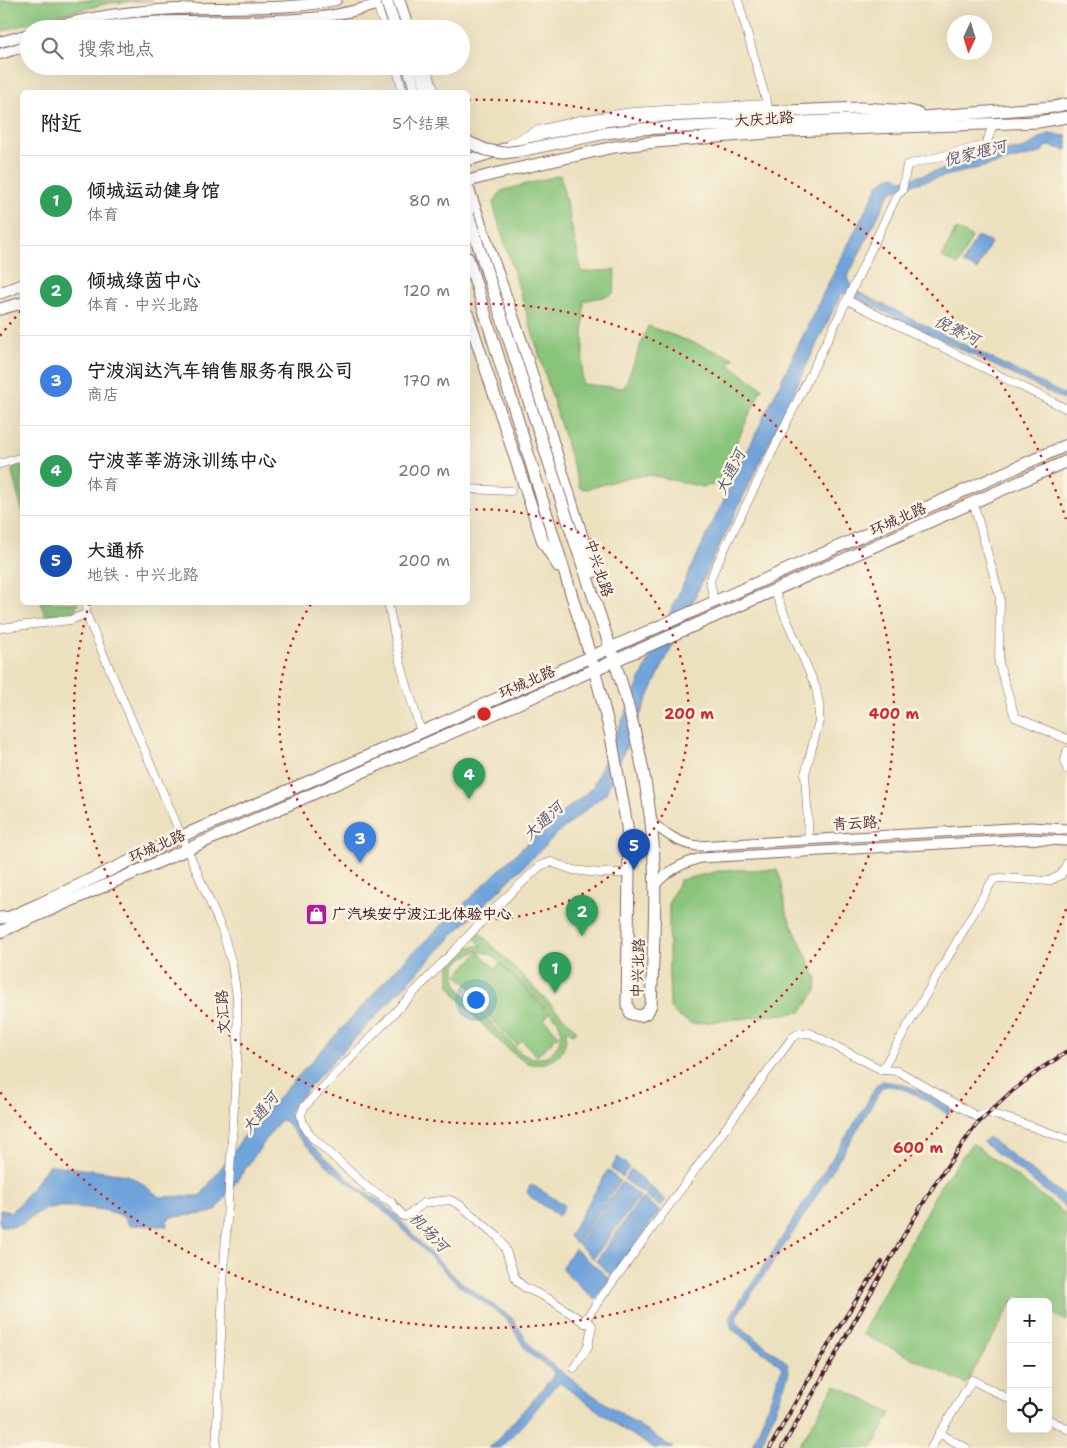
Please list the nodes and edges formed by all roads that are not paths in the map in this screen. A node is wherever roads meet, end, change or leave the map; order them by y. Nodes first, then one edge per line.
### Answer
1 (336, 0) edge
2 (394, 0) edge
3 (398, 0) edge
4 (404, 0) edge
5 (738, 0) edge
6 (380, 1) edge
7 (81, 20) edge
8 (221, 20) edge
9 (383, 20) edge
10 (391, 20) edge
11 (405, 20) edge
12 (410, 20) edge
13 (20, 36) edge
14 (0, 42) edge
15 (20, 48) edge
16 (0, 54) edge
17 (398, 75) edge
18 (413, 75) edge
19 (420, 75) edge
20 (425, 75) edge
21 (402, 90) edge
22 (422, 90) edge
23 (423, 90) edge
24 (423, 90) edge
25 (1067, 104) edge
26 (768, 107) junction
27 (922, 117) junction
28 (1067, 117) edge
29 (992, 124) junction
30 (775, 128) junction
31 (470, 143) edge
32 (470, 159) edge
33 (470, 180) edge
34 (470, 194) edge
35 (470, 220) edge
36 (470, 264) edge
37 (20, 286) edge
38 (0, 294) edge
39 (848, 300) junction
40 (20, 304) edge
41 (0, 309) edge
42 (470, 321) edge
43 (1067, 409) edge
44 (1067, 445) edge
45 (20, 458) edge
46 (1067, 461) edge
47 (0, 464) edge
48 (470, 489) edge
49 (511, 491) dead end
50 (973, 502) junction
51 (567, 579) junction
52 (774, 590) junction
53 (714, 602) junction
54 (87, 605) edge
55 (389, 605) edge
56 (598, 611) junction
57 (86, 614) junction
58 (0, 628) edge
59 (610, 648) junction
60 (590, 657) junction
61 (614, 661) junction
62 (594, 668) junction
63 (421, 732) junction
64 (1067, 739) edge
65 (1067, 751) edge
66 (1067, 769) edge
67 (651, 822) junction
68 (1067, 829) edge
69 (182, 836) junction
70 (809, 840) junction
71 (1067, 841) edge
72 (187, 848) junction
73 (1067, 863) edge
74 (629, 873) junction
75 (1064, 878) edge
76 (656, 884) junction
77 (3, 919) edge
78 (0, 932) edge
79 (882, 1070) junction
80 (1067, 1139) edge
81 (585, 1323) junction
82 (574, 1368) dead end
83 (1007, 1398) edge
84 (1052, 1421) edge
85 (1067, 1429) edge
86 (939, 1433) junction
87 (216, 1448) edge
88 (930, 1448) edge
89 (966, 1448) edge

1 - 7 main road
2 - 6 main road
3 - 11 main road
4 - 12 street
5 - 26 street
6 - 8 main road
6 - 9 street
6 - 10 main road, bridge
13 - 14 main road
15 - 16 main road
17 - 21 street
18 - 22 main road
19 - 23 main road
20 - 24 street
25 - 27 main road, 大庆北路
26 - 27 main road, 大庆北路
26 - 30 street
26 - 32 main road, 大庆北路
27 - 30 main road, 大庆北路
28 - 29 main road, 大庆北路
29 - 30 main road, 大庆北路
29 - 39 street
30 - 31 main road, bridge
30 - 33 main road, 大庆北路
34 - 56 main road
35 - 56 main road, 中兴北路, bridge
36 - 51 main road, 中兴北路
37 - 38 main road
39 - 43 street
39 - 53 street
40 - 41 main road
42 - 51 main road
44 - 53 main road, 环城北路
45 - 47 street
46 - 50 main road, 环城北路
48 - 49 street
50 - 52 main road, 环城北路
50 - 64 street
51 - 60 main road, 中兴北路
52 - 61 main road, 环城北路
52 - 70 street
53 - 59 main road, 环城北路
54 - 57 street, 文汇路
55 - 63 street
56 - 59 main road, 中兴北路
57 - 58 street
57 - 69 street, 文汇路
59 - 60 main road, 环城北路
59 - 61 main road, 中兴北路
60 - 62 main road, 中兴北路
60 - 63 main road, 环城北路
61 - 62 main road, 环城北路
61 - 67 main road, 中兴北路
62 - 72 main road, 环城北路
62 - 74 main road, 中兴北路
63 - 69 main road, 环城北路
65 - 66 street
67 - 70 street, 青云路
67 - 76 main road, 中兴北路
68 - 70 street, 青云路
69 - 72 street, 文汇路
69 - 77 main road, 环城北路
71 - 76 street, 青云路
72 - 78 main road, 环城北路
72 - 87 street, 文汇路
73 - 75 street
74 - 76 main road, 中兴北路
74 - 81 street
75 - 79 street
79 - 80 street
79 - 81 street
81 - 82 street
83 - 86 street
84 - 85 street
86 - 88 street
86 - 89 street

